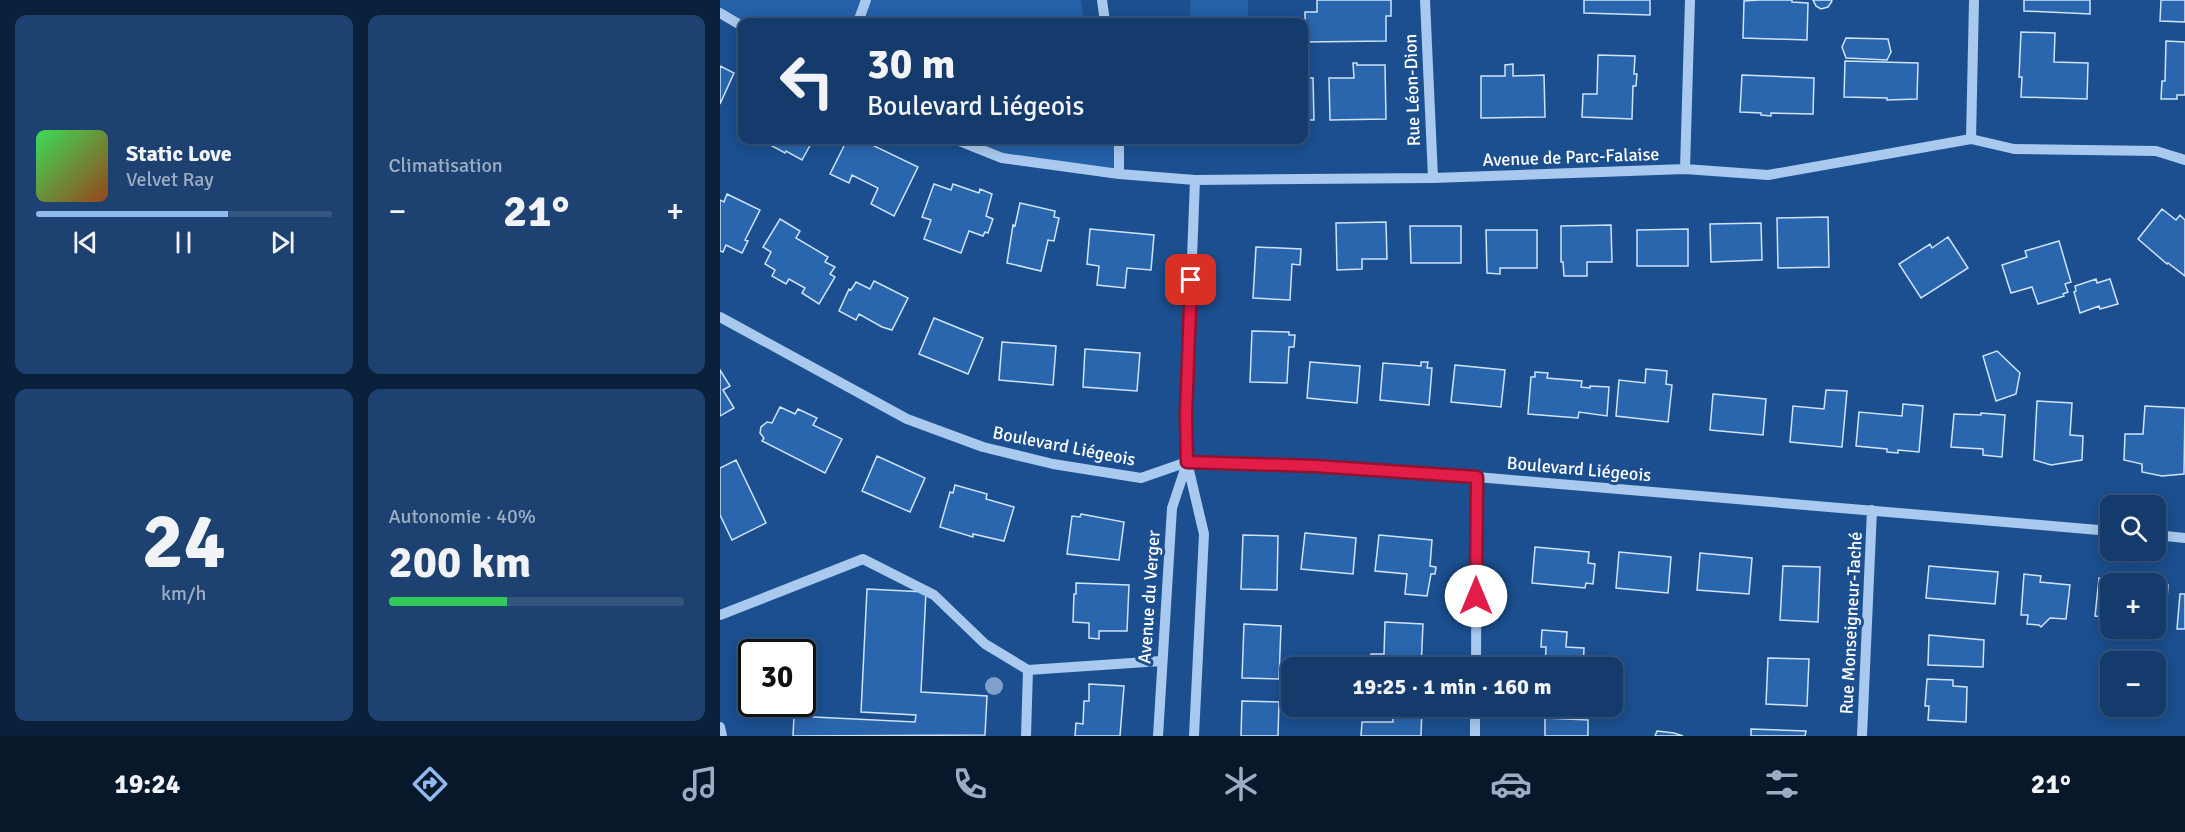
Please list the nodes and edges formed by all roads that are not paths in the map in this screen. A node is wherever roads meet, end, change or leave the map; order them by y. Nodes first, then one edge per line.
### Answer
1 (866, 0) edge
2 (1102, 0) edge
3 (1425, 0) edge
4 (1690, 0) edge
5 (1974, 0) edge
6 (720, 13) edge
7 (859, 18) edge
8 (1104, 18) edge
9 (738, 24) edge
10 (1971, 139) junction
11 (967, 144) edge
12 (1119, 144) edge
13 (2185, 160) edge
14 (1684, 169) junction
15 (1119, 174) junction
16 (1433, 178) junction
17 (1196, 180) junction
18 (720, 317) edge
19 (1187, 462) junction
20 (1477, 477) junction
21 (1872, 510) junction
22 (2100, 530) edge
23 (2166, 536) edge
24 (2185, 538) edge
25 (720, 615) edge
26 (1476, 657) edge
27 (1161, 661) junction
28 (1028, 670) junction
29 (1475, 717) edge
30 (720, 727) edge
31 (722, 736) edge
32 (1026, 736) edge
33 (1158, 736) edge
34 (1194, 736) edge
35 (1475, 736) edge
36 (1862, 736) edge

1 - 7 street
2 - 8 street
3 - 16 street, Rue Léon-Dion
4 - 14 street
5 - 10 street
6 - 9 street
10 - 13 street, Avenue de Parc-Falaise
10 - 14 street, Avenue de Parc-Falaise
11 - 15 street, Avenue de Parc-Falaise
12 - 15 street
14 - 16 street, Avenue de Parc-Falaise
15 - 17 street, Avenue de Parc-Falaise
16 - 17 street, Avenue de Parc-Falaise
17 - 19 street, Avenue du Verger
18 - 19 street, Boulevard Liégeois
19 - 20 street, Boulevard Liégeois
19 - 27 street, Avenue du Verger
19 - 34 street, Avenue du Verger
20 - 21 street, Boulevard Liégeois
20 - 26 street
21 - 22 street, Boulevard Liégeois
21 - 36 street, Rue Monseigneur-Taché
23 - 24 street
25 - 28 street
27 - 28 street
27 - 33 street, Avenue du Verger
28 - 32 street
29 - 35 street
30 - 31 street

